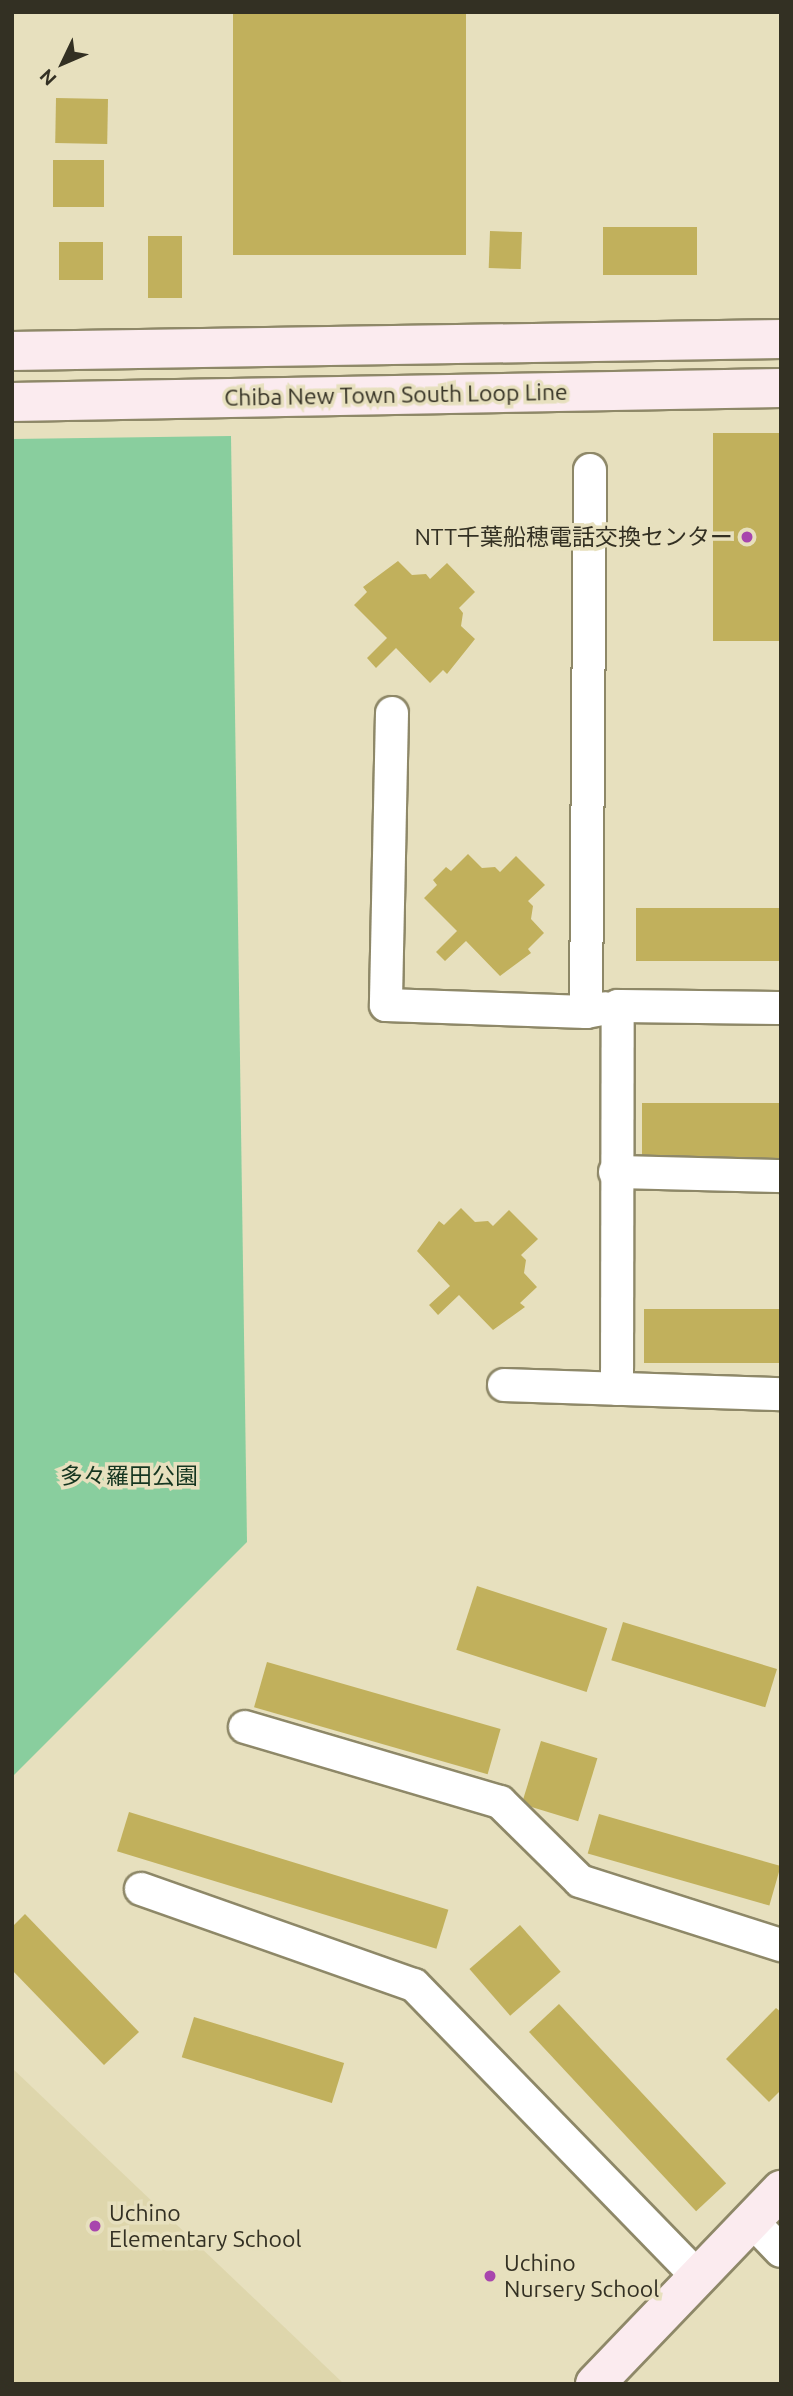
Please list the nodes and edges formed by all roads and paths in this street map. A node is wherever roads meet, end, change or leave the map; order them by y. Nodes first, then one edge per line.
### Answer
1 (781, 339) edge
2 (12, 351) edge
3 (781, 388) edge
4 (12, 402) edge
5 (590, 470) dead end
6 (391, 713) dead end
7 (618, 1006) junction
8 (781, 1007) edge
9 (586, 1012) junction
10 (615, 1172) junction
11 (781, 1176) edge
12 (504, 1385) dead end
13 (617, 1389) junction
14 (781, 1394) edge
15 (245, 1727) dead end
16 (141, 1889) dead end
17 (781, 1945) edge
18 (781, 2190) edge
19 (753, 2222) junction
20 (781, 2251) edge
21 (698, 2277) junction
22 (595, 2384) edge

1 - 2 main road
3 - 4 main road, Chiba New Town South Loop Line
5 - 9 street
6 - 9 street
7 - 8 street
7 - 9 street
7 - 10 street
10 - 11 street
10 - 13 street
12 - 13 street
13 - 14 street
15 - 17 street
16 - 21 street
18 - 19 main road
19 - 20 street
19 - 21 main road
21 - 22 main road

